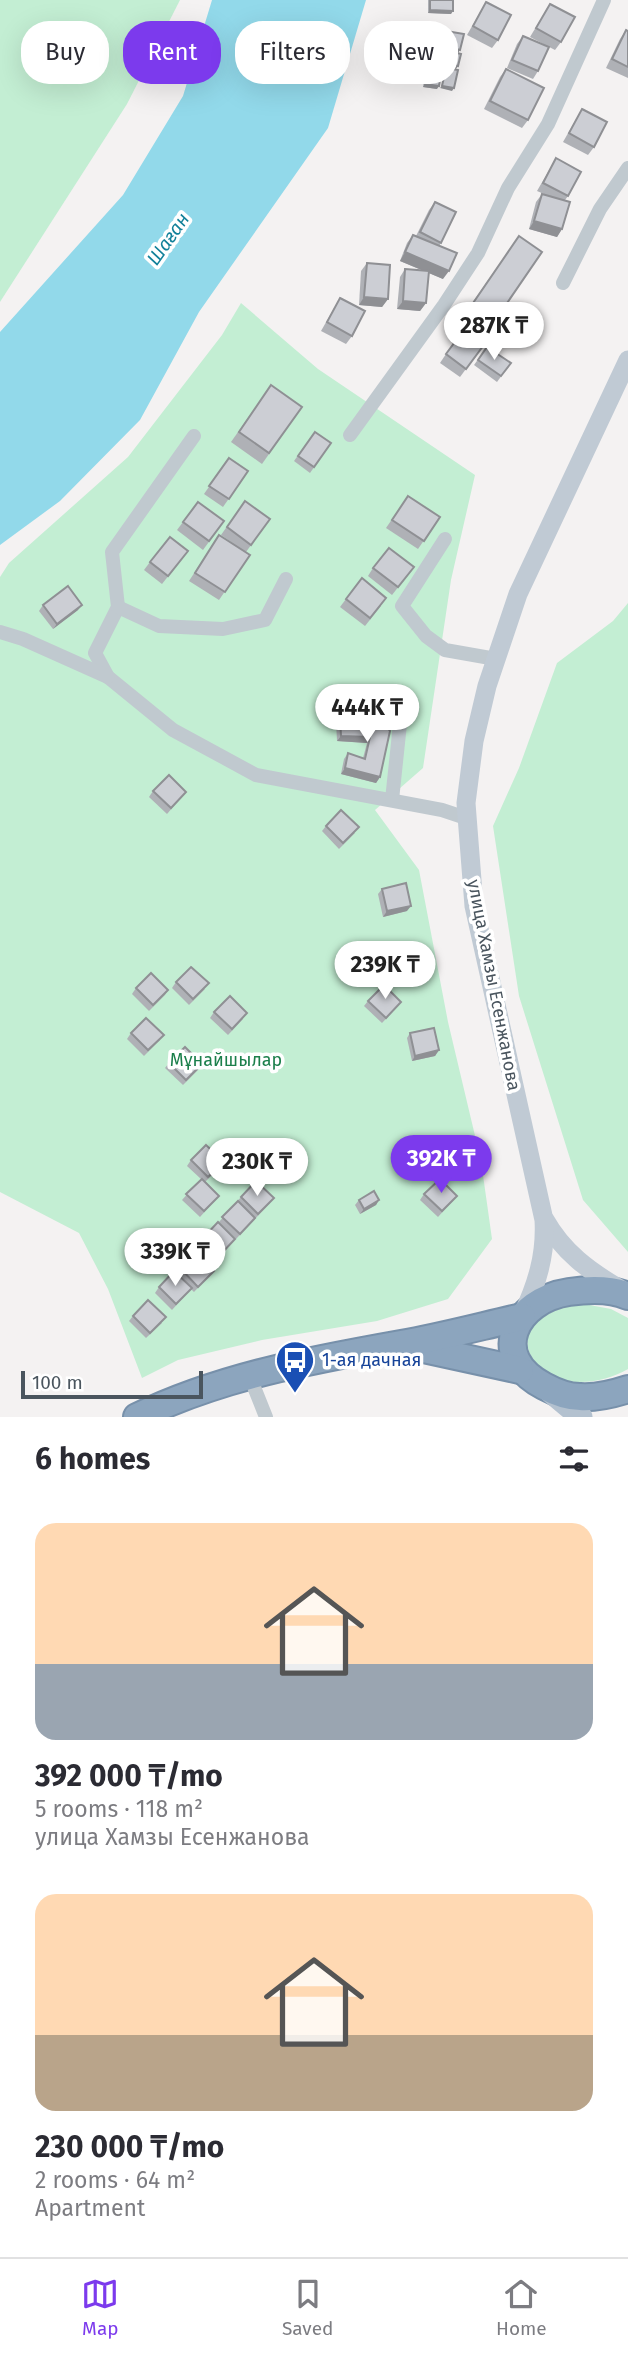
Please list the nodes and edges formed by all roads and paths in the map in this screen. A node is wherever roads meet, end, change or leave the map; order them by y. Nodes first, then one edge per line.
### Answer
1 (604, 0) edge
2 (628, 167) edge
3 (563, 283) dead end
4 (628, 360) edge
5 (350, 435) dead end
6 (194, 436) dead end
7 (445, 539) dead end
8 (285, 579) dead end
9 (118, 607) junction
10 (0, 632) edge
11 (496, 659) junction
12 (108, 677) junction
13 (400, 724) dead end
14 (392, 800) junction
15 (466, 818) junction
16 (544, 1220) junction
17 (628, 1295) edge
18 (522, 1317) junction
19 (402, 1344) junction
20 (250, 1377) junction
21 (530, 1377) junction
22 (628, 1389) edge
23 (137, 1417) edge
24 (266, 1417) edge
25 (581, 1417) edge

1 - 5 street
2 - 3 street
4 - 11 street, улица Хамзы Есенжанова
6 - 9 street
7 - 11 street
8 - 9 street
9 - 12 street
10 - 12 street
11 - 15 street, улица Хамзы Есенжанова
12 - 14 street
13 - 14 street
14 - 15 street
15 - 16 street, улица Хамзы Есенжанова
16 - 17 street
16 - 18 street
17 - 18 highway
18 - 19 highway
18 - 21 highway
19 - 20 highway
19 - 21 highway
20 - 23 highway
20 - 24 street
21 - 22 highway
21 - 25 main road

